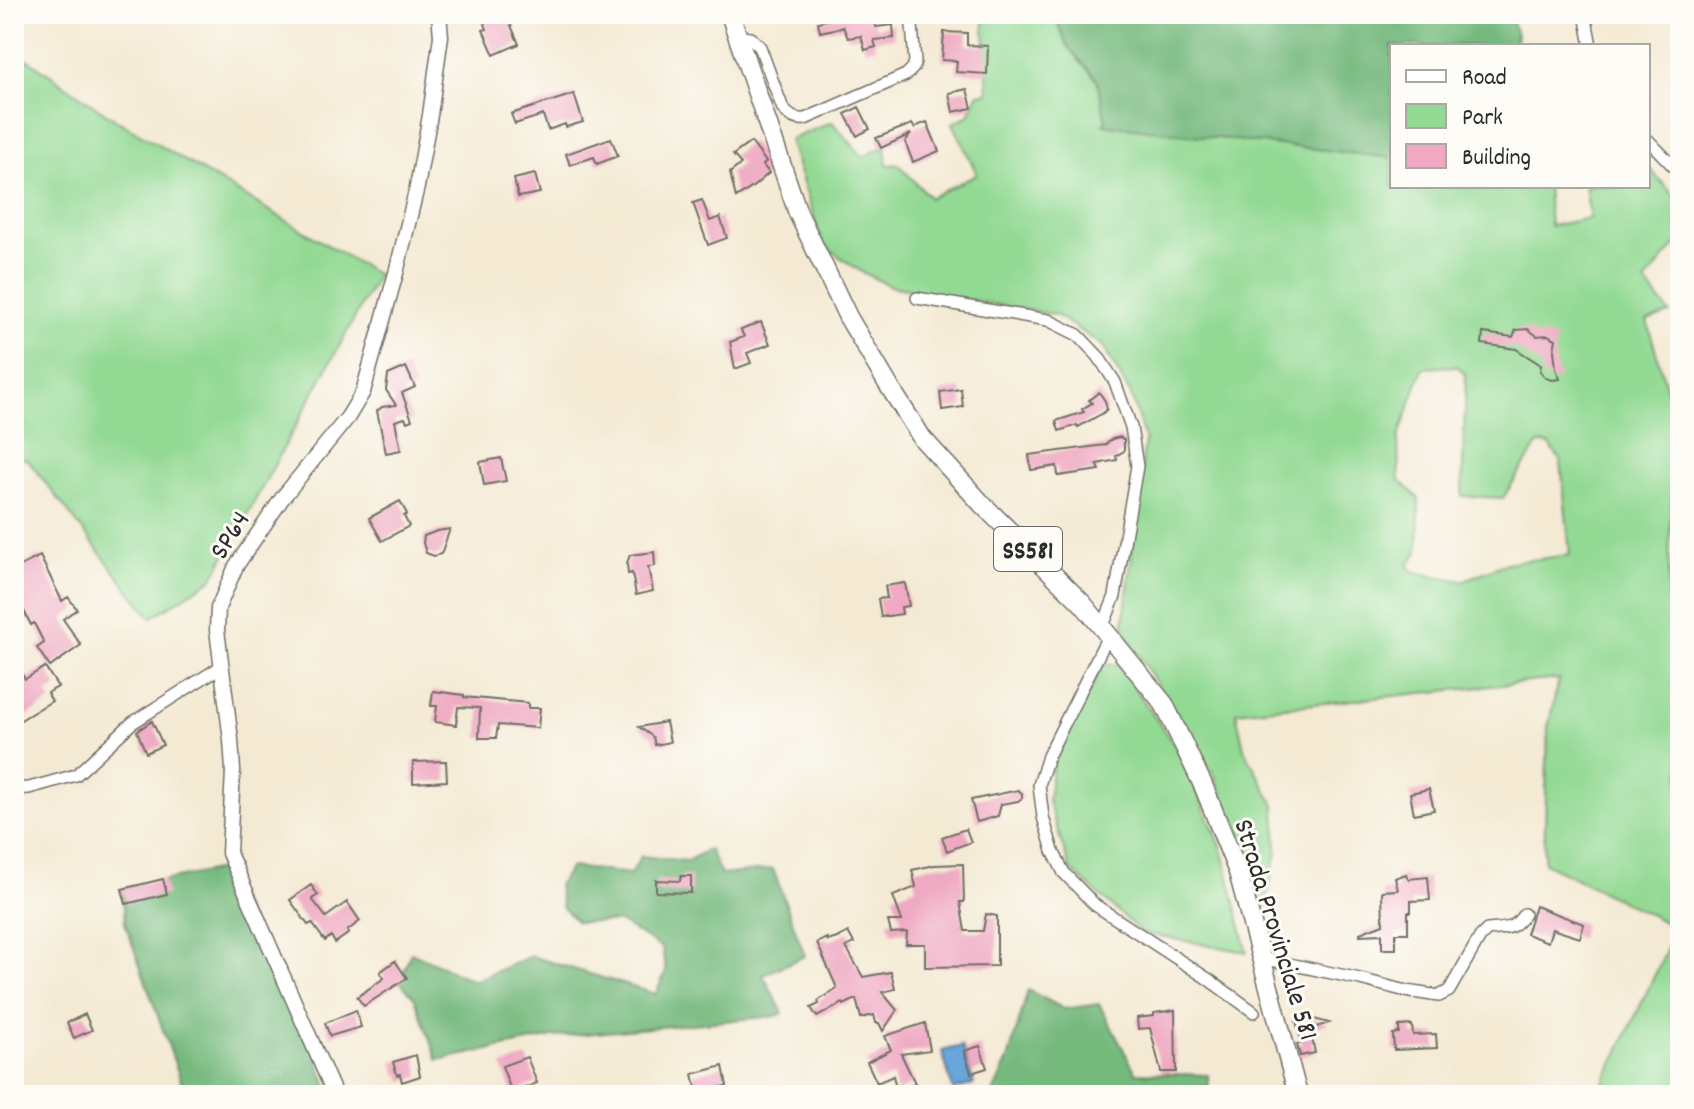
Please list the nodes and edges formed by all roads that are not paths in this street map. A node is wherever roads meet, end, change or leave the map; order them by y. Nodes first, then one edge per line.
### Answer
1 (439, 14) edge
2 (730, 14) edge
3 (911, 14) edge
4 (1585, 14) edge
5 (738, 37) junction
6 (1591, 44) edge
7 (1650, 142) edge
8 (1680, 173) edge
9 (917, 298) dead end
10 (1106, 630) junction
11 (222, 666) junction
12 (14, 789) edge
13 (1524, 914) dead end
14 (1261, 958) junction
15 (1254, 1012) dead end
16 (335, 1095) edge
17 (1298, 1095) edge

1 - 11 street, SP64 / SP64
2 - 5 main road, Strada Provinciale 581 / SS581
3 - 5 street
4 - 6 street
5 - 10 main road, Strada Provinciale 581 / SS581
7 - 8 street
9 - 10 street
10 - 14 main road, Strada Provinciale 581 / SS581
10 - 15 street
11 - 12 street
11 - 16 street, SP64 / SP64
13 - 14 street
14 - 17 main road, Strada Provinciale 581 / SS581

